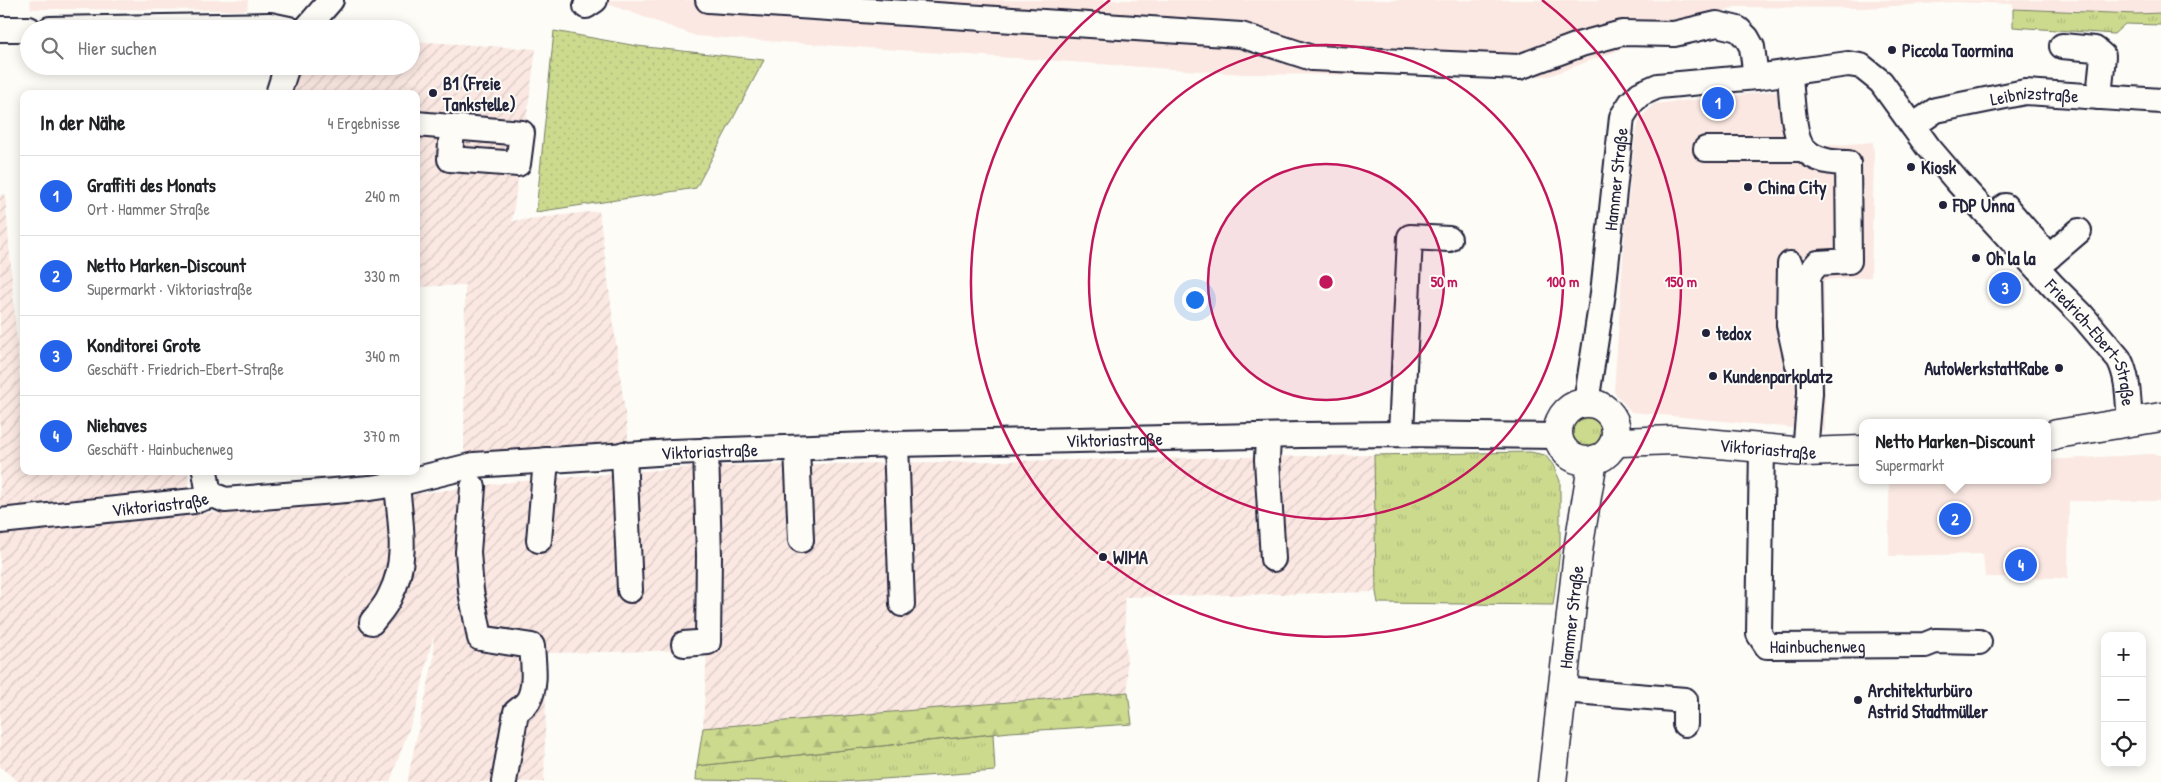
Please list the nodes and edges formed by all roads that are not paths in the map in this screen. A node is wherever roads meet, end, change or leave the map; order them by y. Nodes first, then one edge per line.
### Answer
1 (331, 0) edge
2 (708, 0) edge
3 (314, 20) edge
4 (20, 29) edge
5 (0, 30) edge
6 (2062, 46) dead end
7 (1861, 66) joint
8 (1790, 73) junction
9 (284, 75) edge
10 (1756, 76) junction
11 (279, 90) edge
12 (2099, 97) junction
13 (2161, 101) edge
14 (420, 124) edge
15 (1913, 126) junction
16 (452, 127) dead end
17 (1706, 149) dead end
18 (1802, 149) junction
19 (2005, 206) dead end
20 (2079, 232) dead end
21 (1449, 239) dead end
22 (2042, 263) junction
23 (1790, 264) dead end
24 (1586, 403) junction
25 (2161, 417) edge
26 (2130, 422) junction
27 (2161, 433) edge
28 (1402, 434) junction
29 (1268, 436) junction
30 (2051, 436) edge
31 (1585, 440) junction
32 (2051, 441) edge
33 (896, 444) junction
34 (797, 448) junction
35 (1762, 448) junction
36 (706, 450) junction
37 (1859, 450) edge
38 (1798, 451) junction
39 (624, 454) junction
40 (546, 460) junction
41 (206, 475) edge
42 (397, 484) junction
43 (473, 487) dead end
44 (213, 495) junction
45 (0, 521) edge
46 (539, 540) dead end
47 (801, 540) dead end
48 (1273, 559) dead end
49 (630, 590) dead end
50 (902, 604) dead end
51 (372, 622) dead end
52 (1979, 642) dead end
53 (684, 644) dead end
54 (1563, 690) junction
55 (1685, 724) dead end
56 (504, 782) edge
57 (1552, 782) edge

1 - 3 street
2 - 10 street
4 - 5 street
6 - 12 street
7 - 8 street, Hammer Straße
7 - 15 street, Friedrich-Ebert-Straße
8 - 10 street, Hammer Straße
8 - 18 street
9 - 11 street
10 - 24 street, Hammer Straße
12 - 13 street, Leibnizstraße
12 - 15 street, Leibnizstraße
14 - 16 street
15 - 22 street, Friedrich-Ebert-Straße
17 - 18 street
18 - 38 street
19 - 22 street
20 - 22 street
21 - 28 street
22 - 26 street, Friedrich-Ebert-Straße
23 - 38 street
24 - 31 main road
24 - 31 main road
25 - 26 main road
26 - 30 main road
27 - 32 main road
28 - 29 street, Viktoriastraße
28 - 31 street, Viktoriastraße
29 - 33 street, Viktoriastraße
29 - 48 street
31 - 35 main road, Viktoriastraße
31 - 54 main road, Hammer Straße
33 - 34 street, Viktoriastraße
33 - 50 street
34 - 36 street, Viktoriastraße
34 - 47 street
35 - 38 main road, Viktoriastraße
35 - 52 street, Hainbuchenweg
36 - 39 street, Viktoriastraße
36 - 53 street
37 - 38 main road, Viktoriastraße
39 - 40 street, Viktoriastraße
39 - 49 street
40 - 42 street, Viktoriastraße
40 - 46 street
41 - 44 street
42 - 44 street, Viktoriastraße
42 - 51 street
43 - 56 street
44 - 45 street, Viktoriastraße
54 - 55 street, Hammer Straße
54 - 57 main road, Hammer Straße

